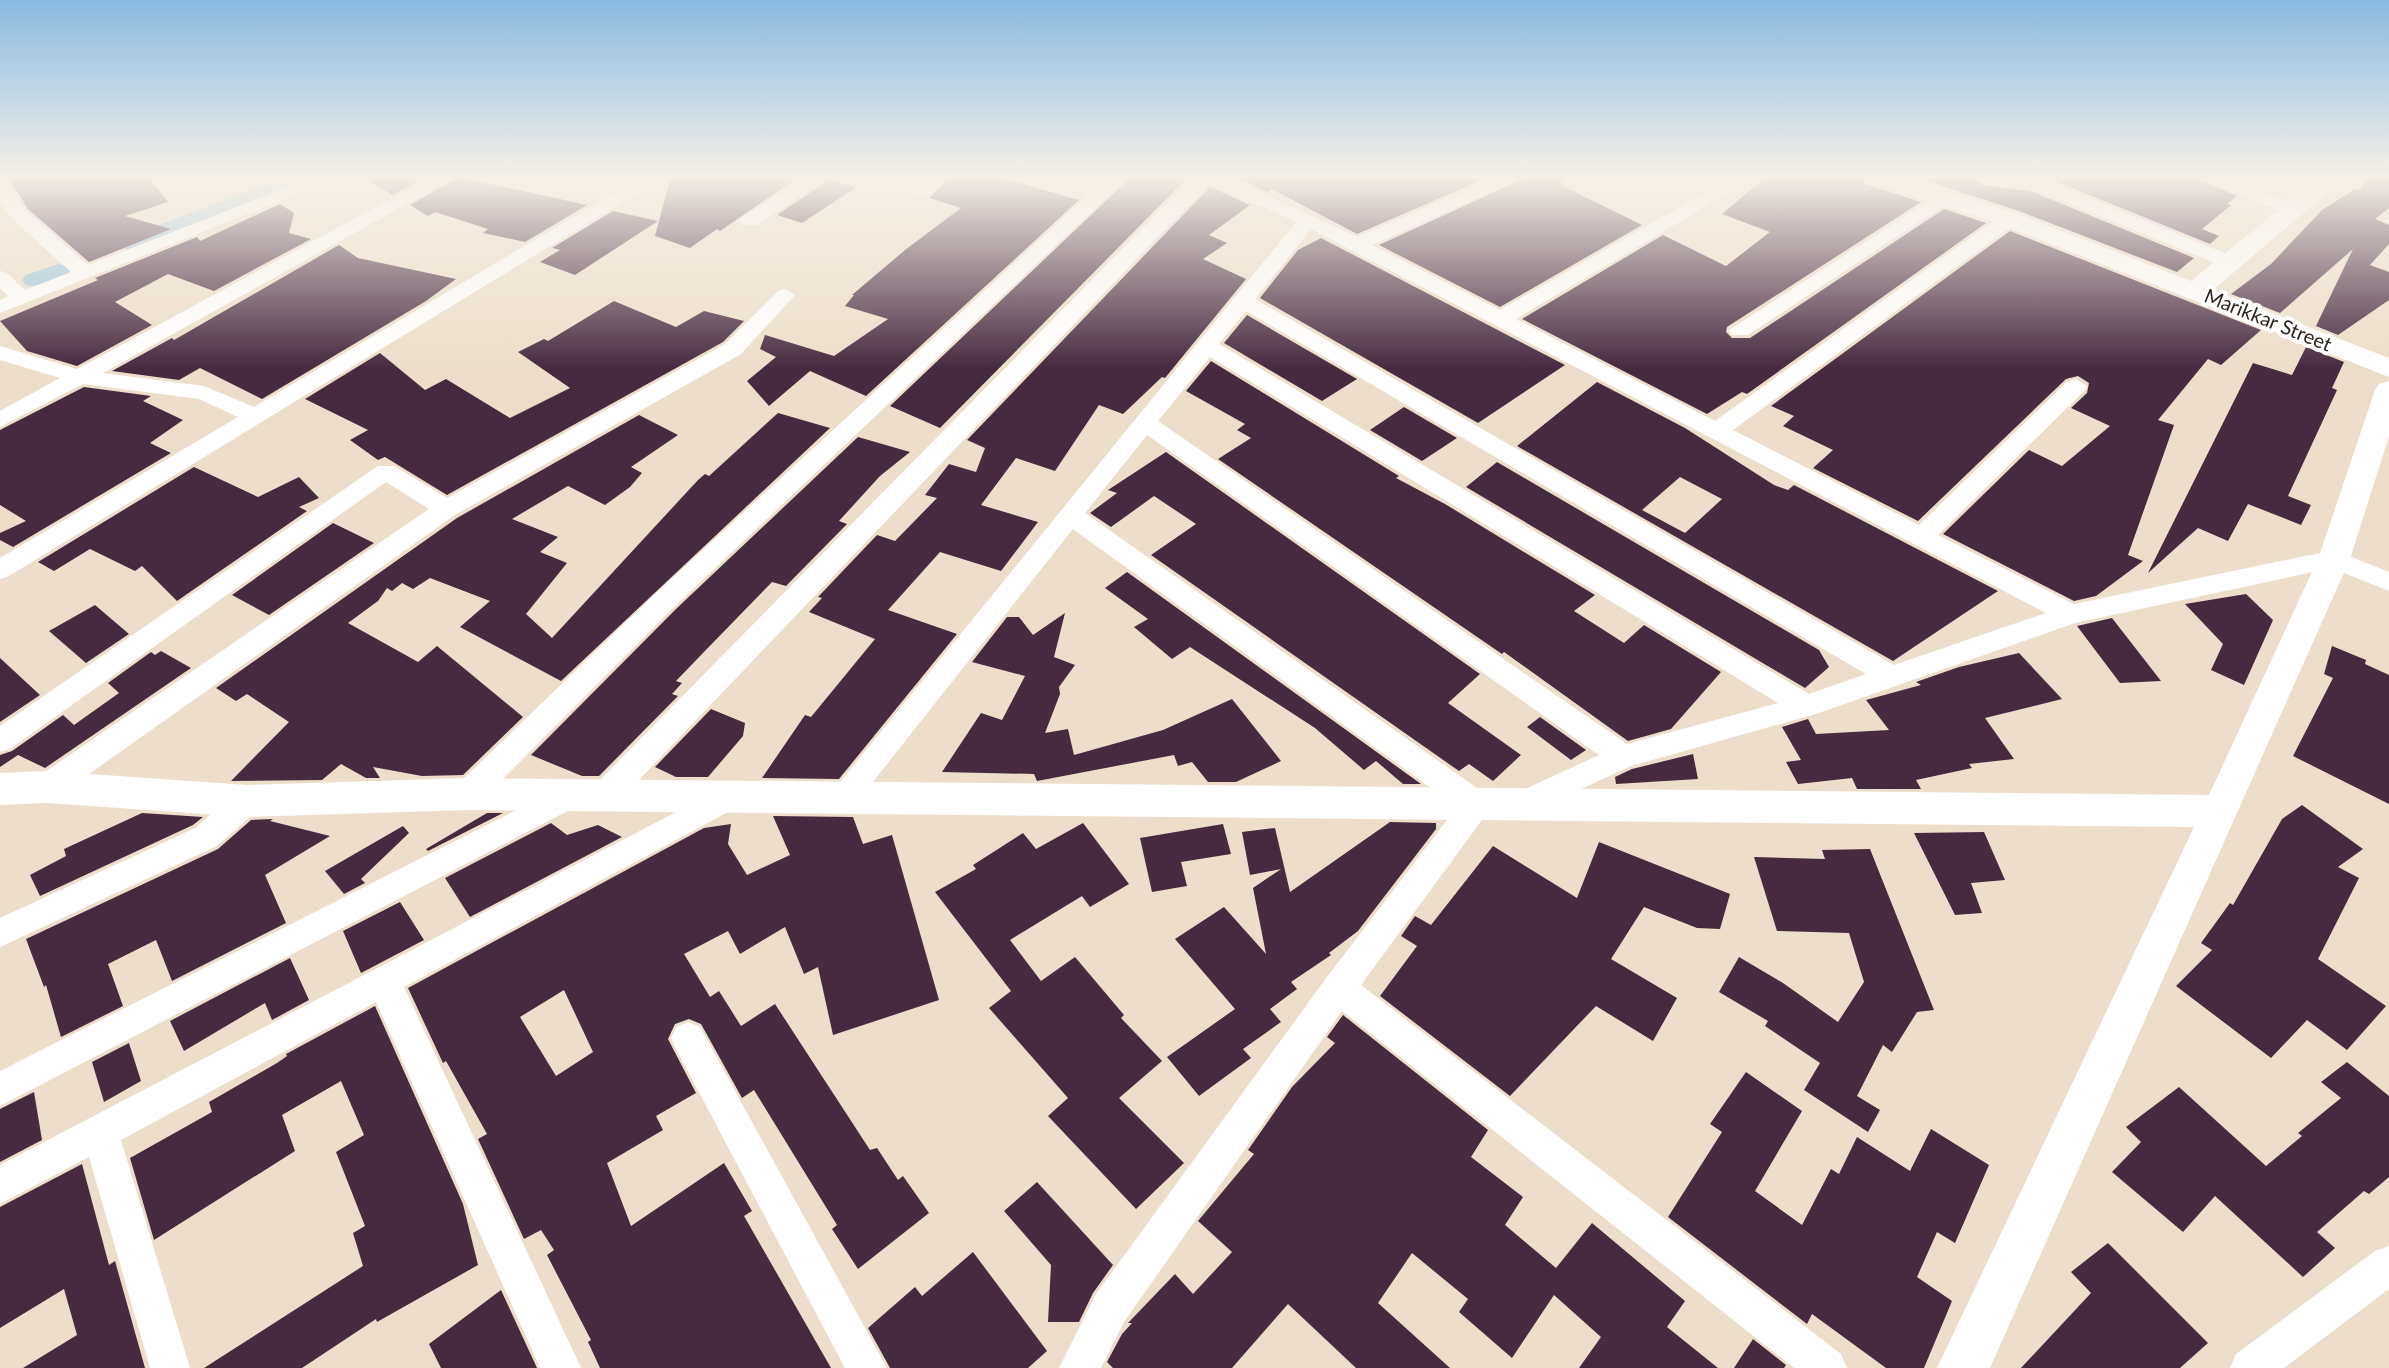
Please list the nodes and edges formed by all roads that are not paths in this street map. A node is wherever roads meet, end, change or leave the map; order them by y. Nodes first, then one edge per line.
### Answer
1 (47, 240) edge
2 (172, 240) edge
3 (331, 240) edge
4 (549, 240) edge
5 (1052, 240) edge
6 (1143, 240) edge
7 (1292, 240) edge
8 (1346, 240) edge
9 (1368, 240) edge
10 (1637, 240) edge
11 (1878, 240) edge
12 (1980, 240) edge
13 (2064, 240) edge
14 (2175, 240) edge
15 (2257, 240) edge
16 (1356, 245) junction
17 (2230, 262) junction
18 (86, 274) junction
19 (0, 277) edge
20 (2196, 290) junction
21 (785, 295) dead end
22 (23, 299) junction
23 (1243, 301) junction
24 (0, 307) edge
25 (1500, 319) junction
26 (1740, 330) dead end
27 (1207, 346) junction
28 (0, 353) edge
29 (2389, 368) edge
30 (80, 377) junction
31 (2076, 386) dead end
32 (2389, 390) edge
33 (255, 416) junction
34 (0, 420) edge
35 (1145, 423) junction
36 (1716, 431) junction
37 (446, 509) junction
38 (1071, 515) junction
39 (1921, 537) junction
40 (2334, 559) junction
41 (0, 570) edge
42 (2389, 582) edge
43 (2071, 614) junction
44 (1891, 676) junction
45 (1806, 706) junction
46 (0, 741) edge
47 (1623, 757) junction
48 (47, 787) junction
49 (0, 789) edge
50 (468, 794) junction
51 (587, 795) junction
52 (728, 797) junction
53 (842, 798) junction
54 (247, 801) junction
55 (1476, 804) junction
56 (1520, 805) junction
57 (2221, 811) junction
58 (0, 933) edge
59 (384, 981) junction
60 (1339, 988) junction
61 (688, 1038) dead end
62 (0, 1089) edge
63 (100, 1132) junction
64 (0, 1185) edge
65 (2389, 1265) edge
66 (170, 1368) edge
67 (561, 1368) edge
68 (867, 1368) edge
69 (1079, 1368) edge
70 (1827, 1368) edge
71 (1963, 1368) edge
72 (2250, 1368) edge

1 - 18 street
2 - 18 street
3 - 30 street
4 - 33 street
5 - 50 street
6 - 51 street
7 - 23 street
8 - 16 street
9 - 16 street
10 - 25 street
11 - 26 street
12 - 36 street
13 - 20 street, Marikkar Street
14 - 17 street
15 - 17 street
16 - 25 street
17 - 20 street
18 - 22 street
19 - 22 street
20 - 29 street, Marikkar Street
21 - 37 street
22 - 24 street
23 - 27 street
23 - 44 street
25 - 36 street
27 - 35 street
27 - 45 street
28 - 30 street
30 - 33 street
30 - 34 street
31 - 39 street
32 - 40 street
33 - 41 street
35 - 38 street
35 - 47 street
36 - 39 street
37 - 46 street
37 - 48 street
38 - 53 street
38 - 55 street
39 - 43 street
40 - 42 street
40 - 43 street
40 - 57 street
43 - 44 street
44 - 45 street
45 - 47 street
47 - 56 street
48 - 49 street
48 - 54 street
50 - 51 street
50 - 54 street
51 - 52 street
51 - 62 street
52 - 53 street
52 - 59 street
53 - 55 street
54 - 58 street
55 - 56 street
55 - 60 street
56 - 57 street
57 - 71 street
59 - 63 street
59 - 67 street
60 - 69 street
60 - 70 street
61 - 68 street
63 - 64 street
63 - 66 street
65 - 72 street

